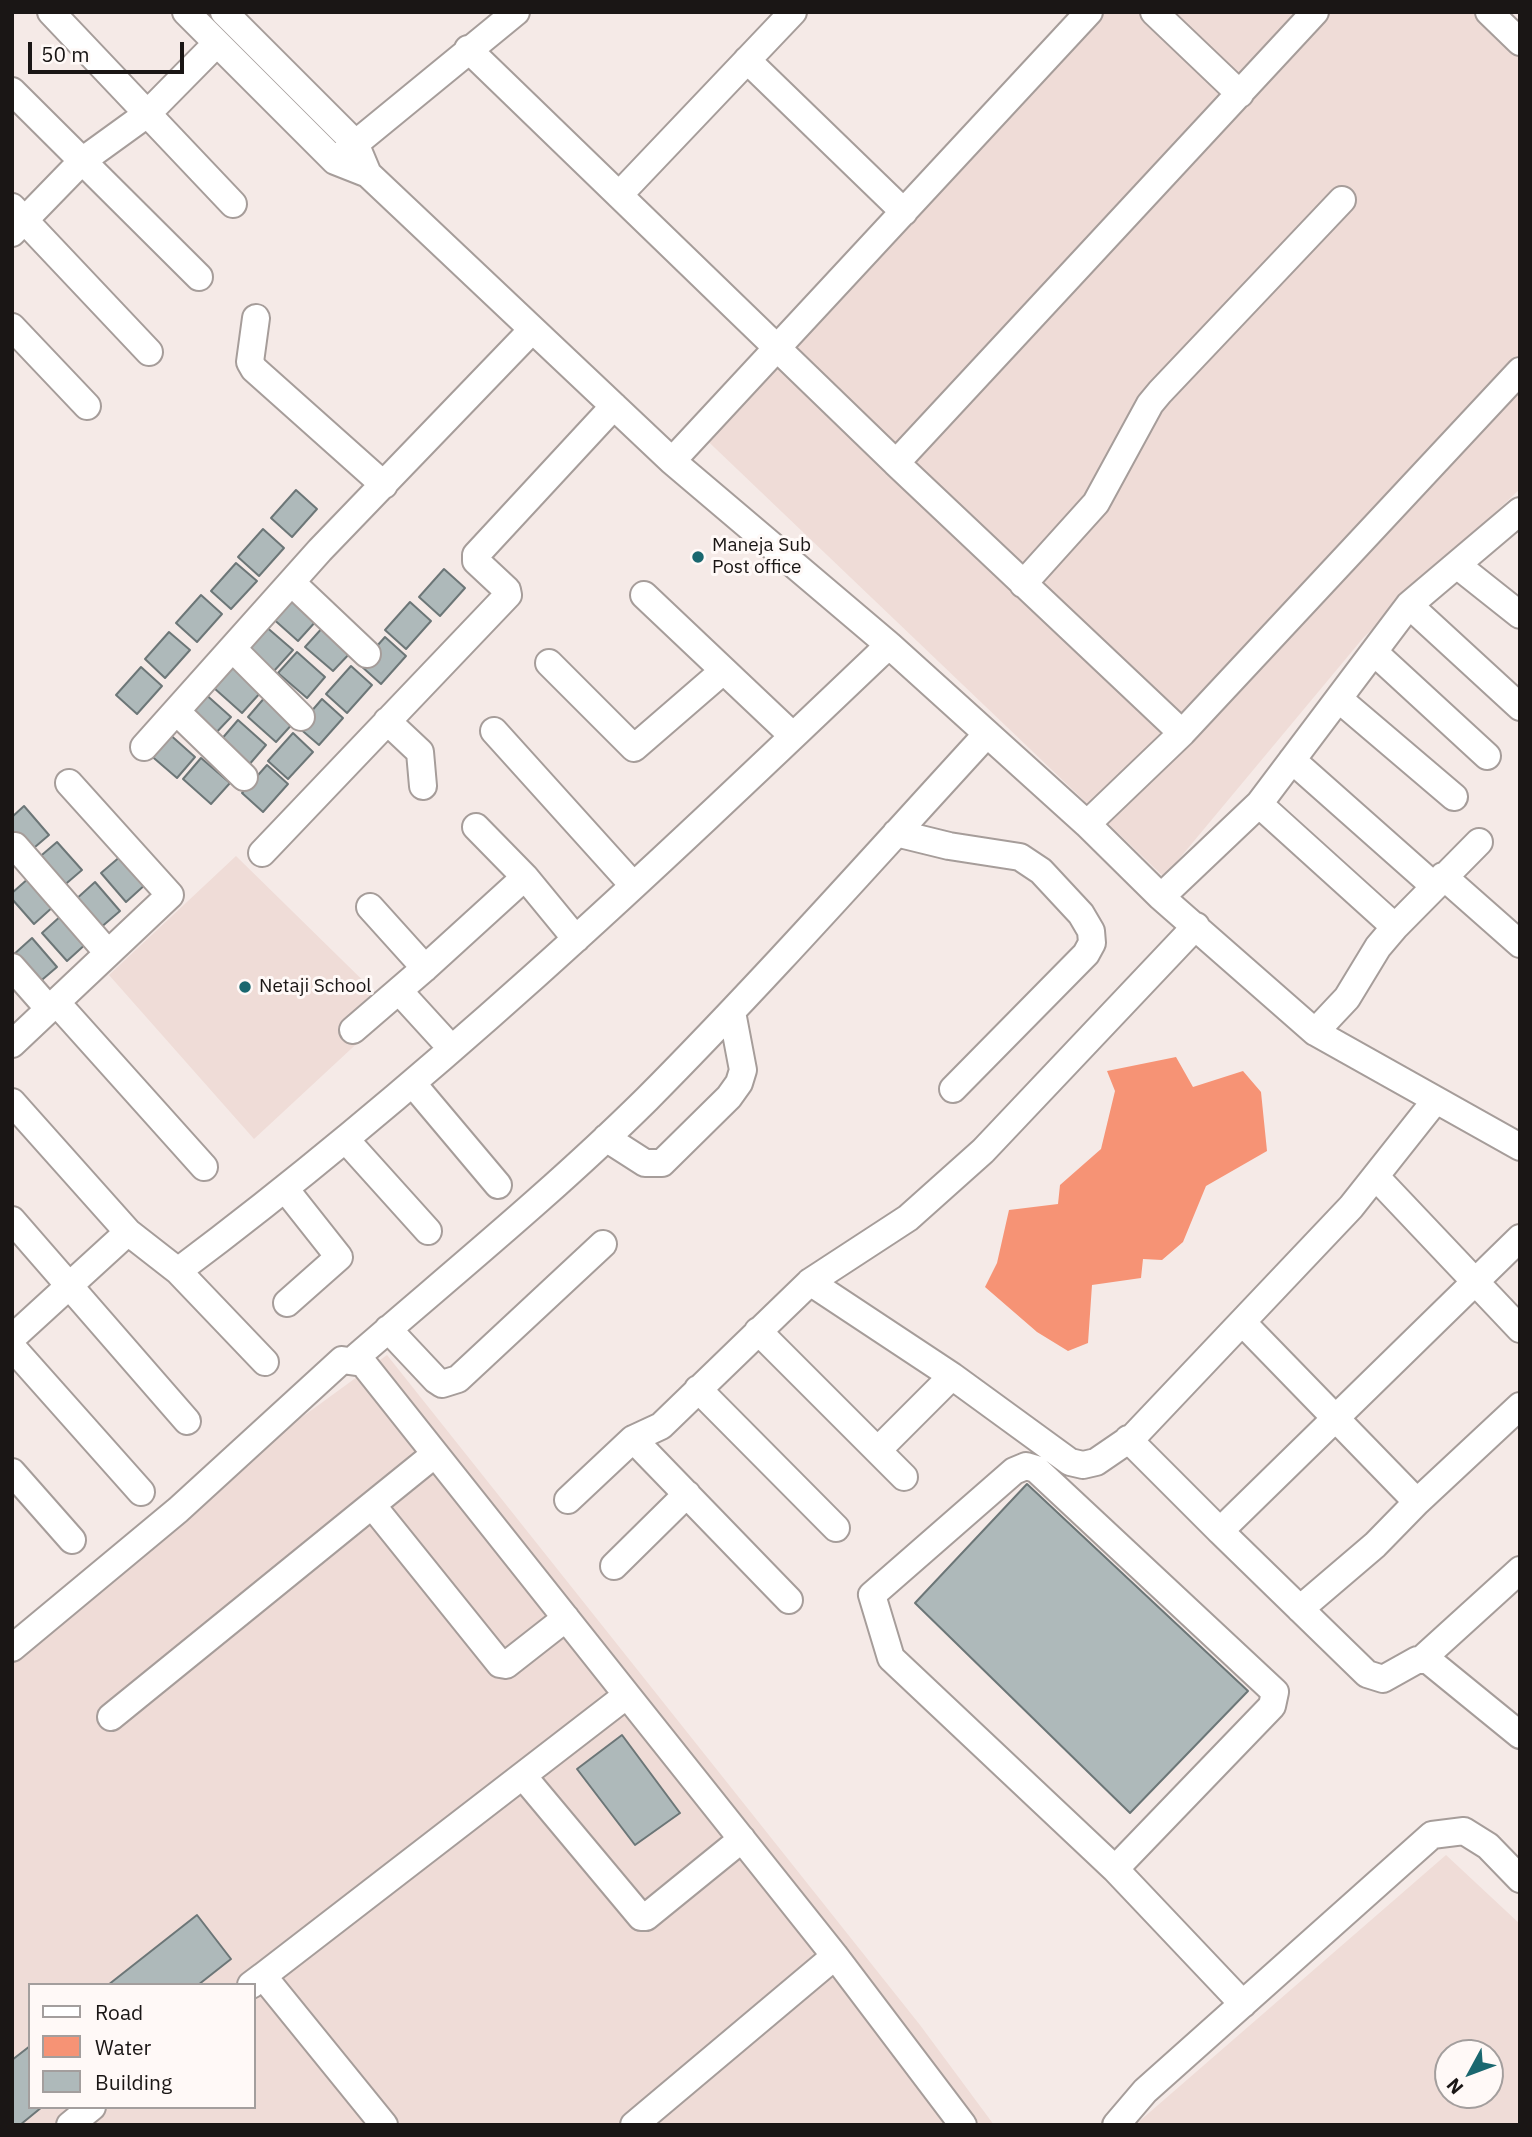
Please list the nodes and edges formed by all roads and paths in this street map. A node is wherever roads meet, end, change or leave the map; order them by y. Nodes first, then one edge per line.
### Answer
1 (51, 12) edge
2 (186, 12) edge
3 (516, 12) edge
4 (793, 12) edge
5 (1089, 12) edge
6 (1154, 12) edge
7 (1315, 12) edge
8 (1489, 12) edge
9 (226, 13) edge
10 (1520, 42) edge
11 (217, 43) junction
12 (468, 49) junction
13 (747, 61) junction
14 (12, 91) edge
15 (1240, 94) junction
16 (148, 114) junction
17 (355, 143) junction
18 (82, 161) junction
19 (335, 161) junction
20 (368, 174) junction
21 (619, 195) junction
22 (1342, 201) dead end
23 (233, 204) dead end
24 (904, 212) junction
25 (17, 220) edge
26 (199, 277) dead end
27 (256, 318) dead end
28 (12, 327) edge
29 (531, 331) junction
30 (775, 346) junction
31 (149, 352) dead end
32 (1520, 371) edge
33 (87, 406) dead end
34 (614, 406) junction
35 (672, 461) junction
36 (896, 463) junction
37 (384, 485) junction
38 (1516, 523) edge
39 (1457, 565) junction
40 (292, 583) junction
41 (1023, 584) junction
42 (644, 595) dead end
43 (1409, 604) junction
44 (1520, 615) edge
45 (889, 645) junction
46 (233, 649) junction
47 (1375, 653) junction
48 (368, 654) dead end
49 (549, 663) dead end
50 (723, 671) junction
51 (1340, 699) junction
52 (1520, 707) edge
53 (177, 712) junction
54 (301, 717) dead end
55 (387, 721) junction
56 (494, 731) dead end
57 (1182, 733) junction
58 (987, 734) junction
59 (793, 736) junction
60 (144, 747) dead end
61 (1487, 756) dead end
62 (1292, 760) junction
63 (244, 777) dead end
64 (69, 783) dead end
65 (423, 786) dead end
66 (1454, 797) dead end
67 (1259, 804) junction
68 (1087, 824) junction
69 (476, 827) dead end
70 (896, 833) junction
71 (1479, 842) dead end
72 (15, 846) dead end
73 (262, 853) dead end
74 (526, 877) junction
75 (1438, 881) junction
76 (633, 885) junction
77 (1161, 897) junction
78 (370, 907) dead end
79 (1196, 926) junction
80 (1395, 927) junction
81 (576, 940) junction
82 (1520, 944) edge
83 (108, 953) junction
84 (12, 967) edge
85 (425, 968) junction
86 (399, 991) junction
87 (53, 1005) junction
88 (732, 1012) junction
89 (354, 1030) dead end
90 (1315, 1032) junction
91 (12, 1044) edge
92 (452, 1049) junction
93 (413, 1084) junction
94 (953, 1088) dead end
95 (1435, 1101) junction
96 (12, 1102) edge
97 (606, 1138) junction
98 (346, 1140) junction
99 (1520, 1147) edge
100 (204, 1167) dead end
101 (1376, 1177) junction
102 (498, 1185) dead end
103 (286, 1190) junction
104 (12, 1220) edge
105 (428, 1231) dead end
106 (128, 1232) junction
107 (1520, 1238) edge
108 (603, 1244) dead end
109 (178, 1271) junction
110 (1474, 1279) junction
111 (810, 1282) junction
112 (68, 1286) junction
113 (288, 1303) dead end
114 (1243, 1323) junction
115 (388, 1329) junction
116 (1520, 1329) edge
117 (758, 1331) junction
118 (12, 1338) edge
119 (12, 1347) edge
120 (353, 1360) junction
121 (265, 1362) dead end
122 (952, 1376) junction
123 (698, 1389) junction
124 (1520, 1406) edge
125 (1336, 1417) junction
126 (187, 1421) dead end
127 (633, 1439) junction
128 (1128, 1439) junction
129 (887, 1441) dead end
130 (435, 1454) junction
131 (12, 1472) edge
132 (904, 1477) dead end
133 (141, 1493) dead end
134 (687, 1494) junction
135 (568, 1500) dead end
136 (1417, 1502) junction
137 (372, 1505) junction
138 (836, 1528) dead end
139 (1220, 1531) junction
140 (72, 1541) dead end
141 (614, 1566) dead end
142 (1520, 1570) edge
143 (789, 1600) dead end
144 (1300, 1609) junction
145 (566, 1618) junction
146 (12, 1648) edge
147 (1422, 1659) junction
148 (627, 1695) junction
149 (111, 1717) dead end
150 (1519, 1733) edge
151 (523, 1776) junction
152 (742, 1839) junction
153 (1115, 1869) junction
154 (1520, 1879) edge
155 (835, 1955) junction
156 (257, 1980) edge
157 (1243, 2004) junction
158 (89, 2109) edge
159 (69, 2125) edge
160 (384, 2125) edge
161 (634, 2125) edge
162 (963, 2125) edge
163 (1116, 2125) edge

1 - 16 street
2 - 11 street
3 - 12 street
4 - 13 street
5 - 24 street
6 - 15 street
7 - 15 street
8 - 10 street
9 - 17 street
11 - 16 street
11 - 19 street
12 - 17 street
12 - 21 street
13 - 21 street
13 - 24 street
14 - 18 street
15 - 36 street
16 - 18 street
16 - 23 street
17 - 19 street
17 - 20 street
18 - 25 street
18 - 26 street
19 - 20 street
20 - 29 street
21 - 30 street
22 - 41 street
24 - 30 street
25 - 31 street
27 - 37 street
28 - 33 street
29 - 34 street
29 - 37 street
30 - 35 street
30 - 36 street
32 - 57 street
34 - 35 street
34 - 55 street
35 - 45 street
36 - 41 street
37 - 40 street
38 - 39 street
39 - 43 street
39 - 44 street
40 - 46 street
40 - 48 street
41 - 57 street
42 - 50 street
43 - 47 street
43 - 52 street
45 - 58 street
45 - 59 street
46 - 53 street
46 - 54 street
47 - 51 street
47 - 61 street
49 - 50 street
50 - 59 street
51 - 62 street
51 - 66 street
53 - 60 street
53 - 63 street
55 - 65 street
55 - 73 street
56 - 76 street
57 - 68 street
58 - 68 street
58 - 70 street
59 - 76 street
62 - 67 street
62 - 75 street
64 - 83 street
67 - 77 street
67 - 80 street
68 - 77 street
69 - 74 street
70 - 88 street
70 - 94 street
71 - 75 street
72 - 83 street
74 - 81 street
74 - 85 street
75 - 80 street
75 - 82 street
76 - 81 street
77 - 79 street
78 - 85 street
79 - 90 street
79 - 111 street
80 - 90 street
81 - 92 street
83 - 87 street
84 - 87 street
85 - 86 street
86 - 89 street
86 - 92 street
87 - 91 street
87 - 100 street
88 - 97 street
88 - 97 street
90 - 95 street
92 - 93 street
93 - 98 street
93 - 102 street
95 - 99 street
95 - 101 street
96 - 106 street
97 - 115 street
98 - 103 street
98 - 105 street
101 - 110 street
101 - 114 street
103 - 109 street
103 - 113 street
104 - 112 street
106 - 109 street
106 - 112 street
107 - 110 street
108 - 115 street
109 - 121 street
110 - 116 street
110 - 125 street
111 - 117 street
111 - 122 street
112 - 118 street
112 - 126 street
114 - 125 street
114 - 128 street
115 - 120 street
117 - 123 street
117 - 132 street
119 - 133 street
120 - 130 street
120 - 146 street
122 - 128 street
122 - 129 street
123 - 127 street
123 - 138 street
124 - 136 street
125 - 136 street
125 - 139 street
127 - 134 street
127 - 135 street
128 - 139 street
130 - 137 street
130 - 145 street
131 - 140 street
134 - 141 street
134 - 143 street
136 - 144 street
137 - 145 street
137 - 149 street
139 - 144 street
142 - 147 street
144 - 147 street
145 - 148 street
147 - 150 street
148 - 151 street
148 - 152 street
151 - 152 street
151 - 156 street
152 - 155 street
153 - 153 street
153 - 157 street
154 - 157 street
155 - 161 street
155 - 162 street
156 - 160 street
157 - 163 street
158 - 159 street

